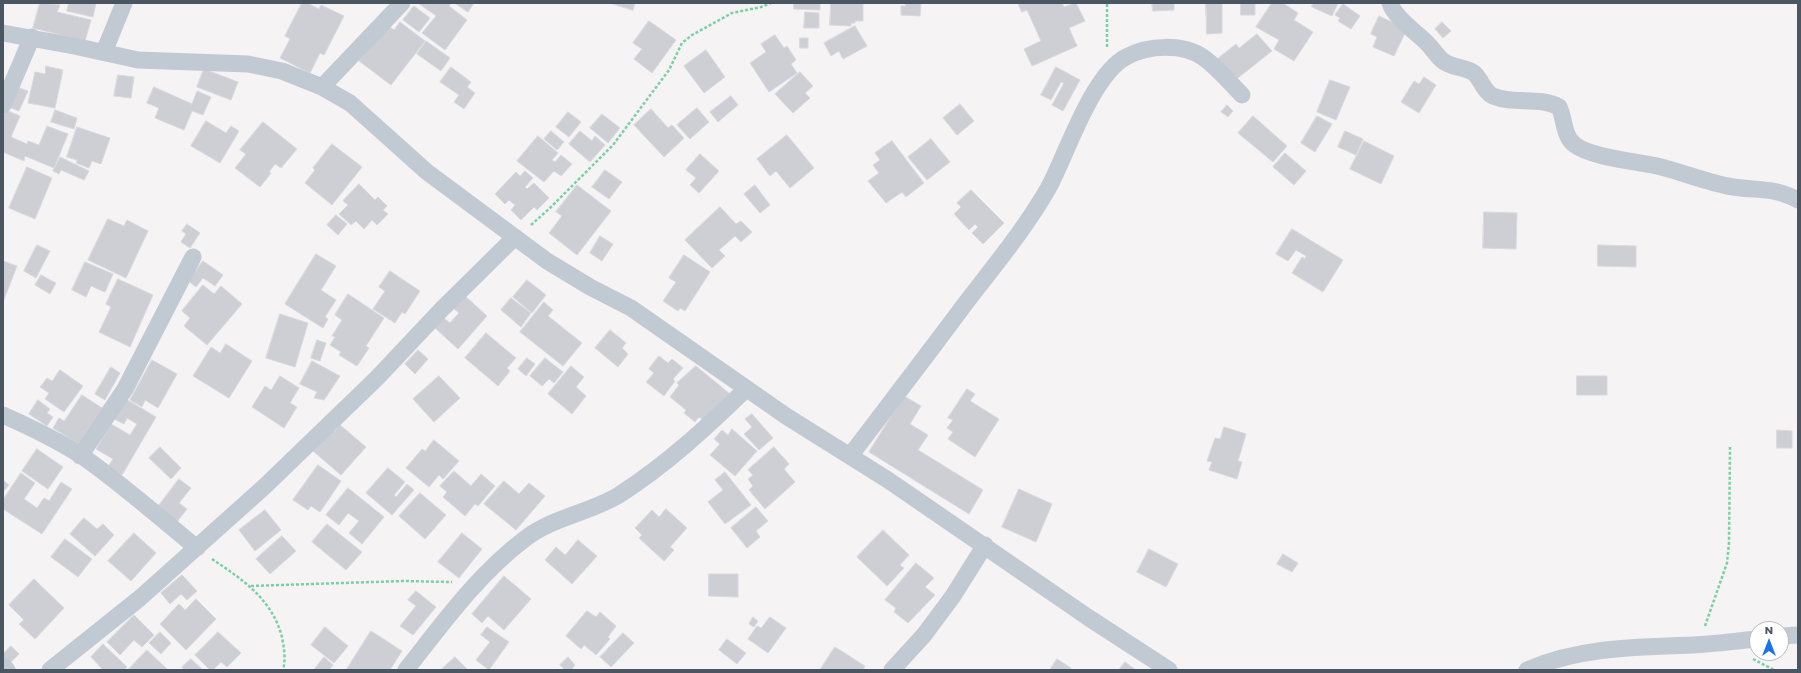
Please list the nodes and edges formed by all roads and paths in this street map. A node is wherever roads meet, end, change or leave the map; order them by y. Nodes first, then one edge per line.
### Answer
1 (124, 3) edge
2 (402, 3) edge
3 (771, 3) edge
4 (1107, 3) edge
5 (1390, 3) edge
6 (3, 33) edge
7 (32, 37) junction
8 (104, 52) junction
9 (1107, 52) dead end
10 (322, 87) junction
11 (1242, 95) dead end
12 (3, 105) edge
13 (1798, 200) edge
14 (515, 238) junction
15 (193, 257) dead end
16 (746, 389) junction
17 (3, 415) edge
18 (1730, 447) dead end
19 (80, 456) junction
20 (850, 456) junction
21 (985, 545) junction
22 (197, 548) junction
23 (475, 584) junction
24 (250, 586) junction
25 (1749, 640) edge
26 (1697, 644) junction
27 (1746, 657) dead end
28 (3, 666) edge
29 (7, 670) edge
30 (50, 670) edge
31 (283, 670) edge
32 (406, 670) edge
33 (892, 670) edge
34 (1169, 670) edge
35 (1527, 670) edge
36 (1774, 670) edge

1 - 8 street
2 - 10 street
3 - 14 path
4 - 9 path
5 - 13 street
6 - 7 street
7 - 8 street
7 - 12 street
8 - 10 street
10 - 14 street
11 - 20 street
14 - 16 street
14 - 22 street
15 - 19 street
16 - 20 street
16 - 23 street
17 - 19 street
18 - 26 path
19 - 22 street
20 - 21 street
21 - 33 street
21 - 34 street
22 - 24 path
22 - 30 street
23 - 24 path
23 - 32 street
24 - 31 path
25 - 26 street
26 - 35 street
27 - 36 path
28 - 29 street

